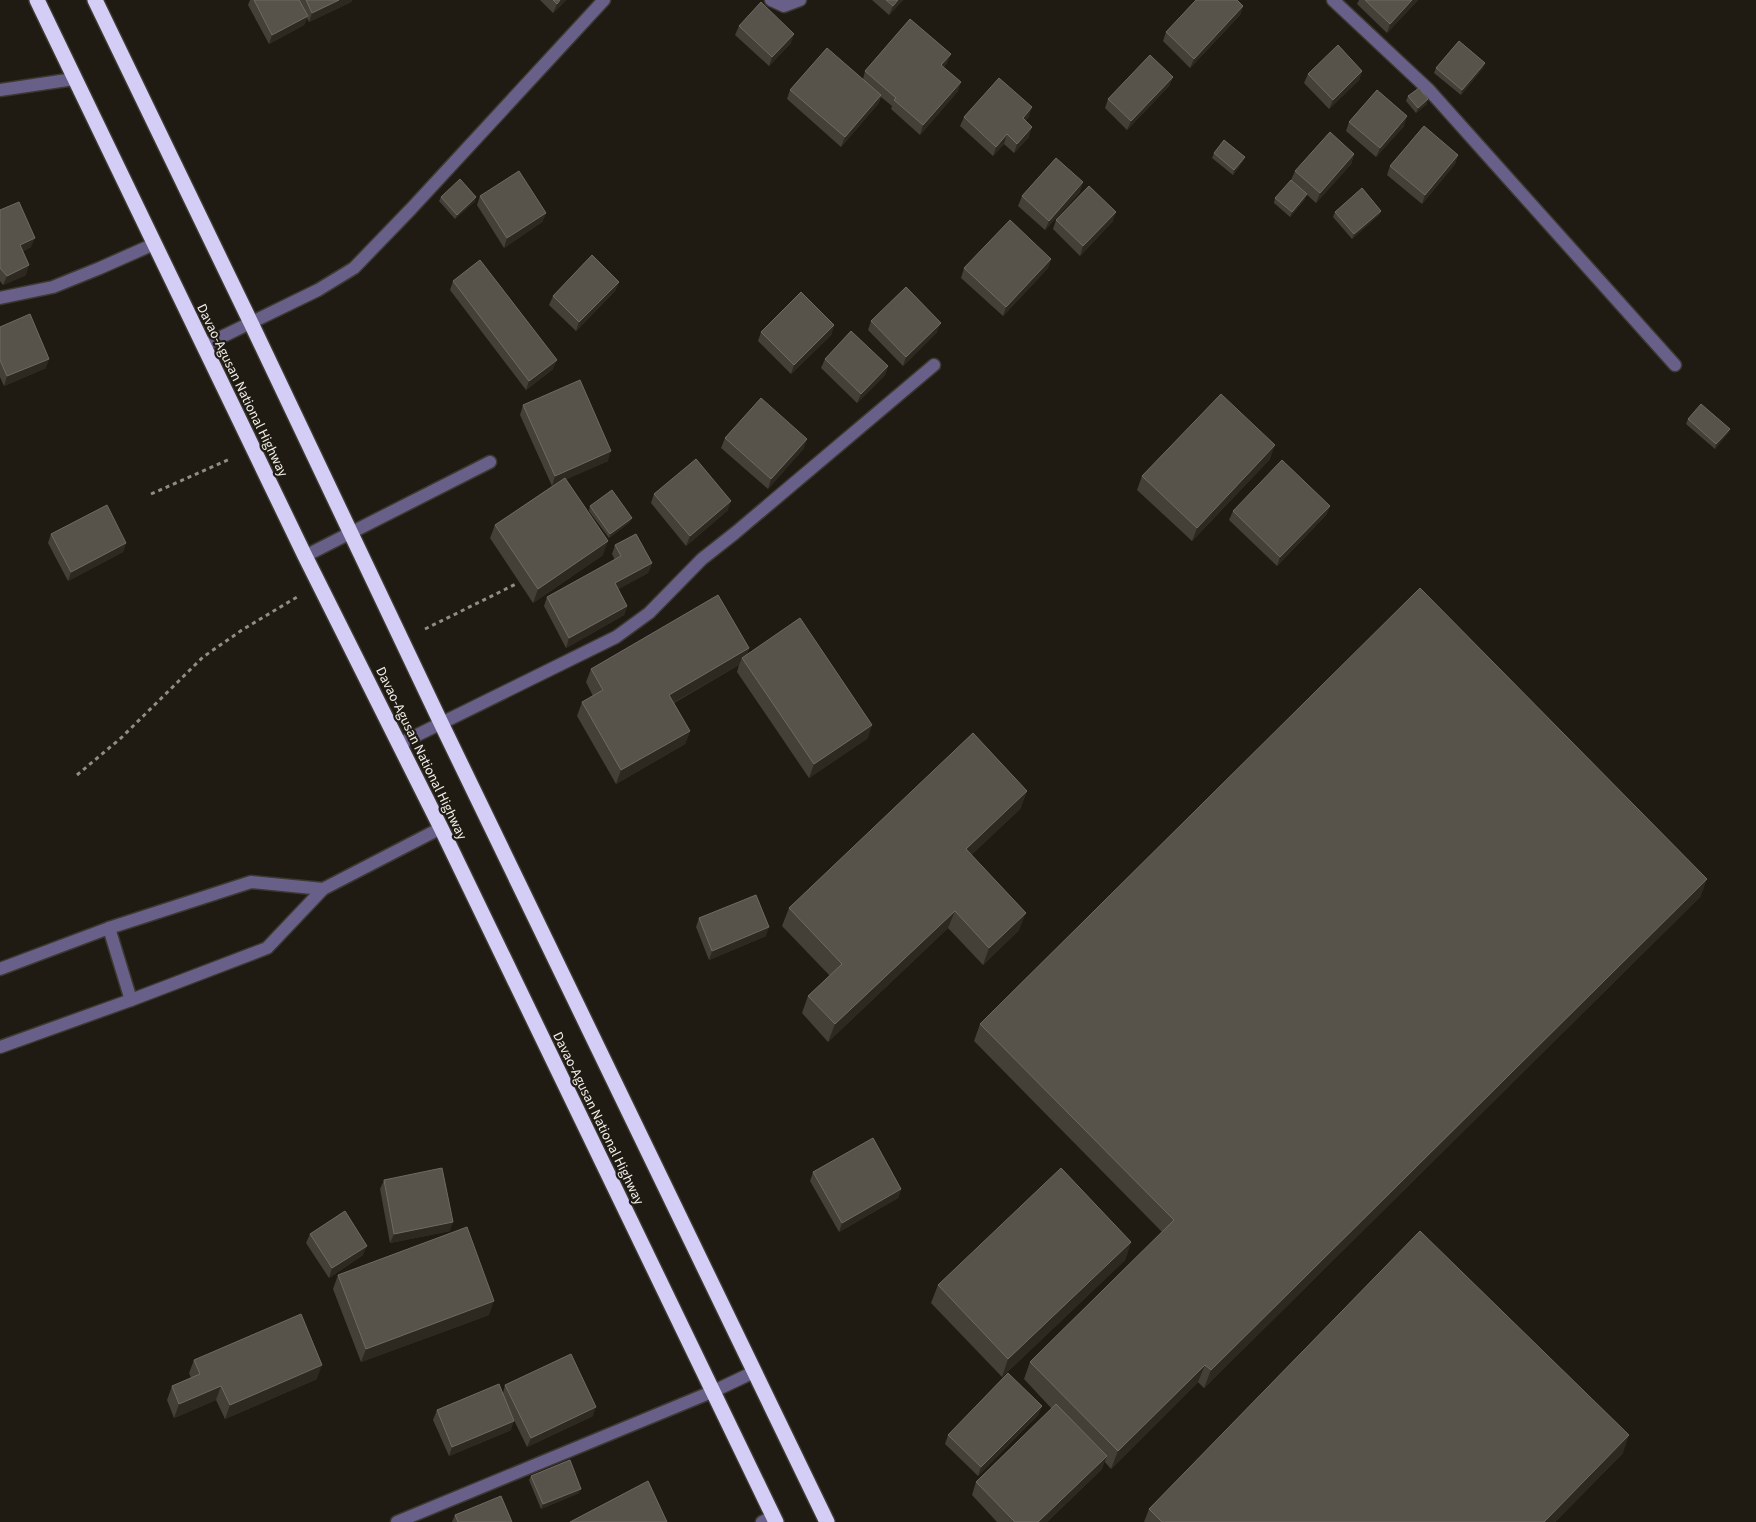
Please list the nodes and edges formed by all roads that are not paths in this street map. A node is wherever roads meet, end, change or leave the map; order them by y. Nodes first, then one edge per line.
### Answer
1 (36, 0) edge
2 (96, 0) edge
3 (604, 0) edge
4 (771, 0) edge
5 (800, 0) edge
6 (1333, 0) edge
7 (74, 78) junction
8 (0, 90) edge
9 (154, 244) junction
10 (0, 298) edge
11 (251, 323) junction
12 (203, 346) junction
13 (934, 364) dead end
14 (1676, 365) dead end
15 (490, 462) dead end
16 (350, 533) junction
17 (305, 556) junction
18 (441, 723) junction
19 (399, 744) junction
20 (441, 828) junction
21 (323, 889) junction
22 (109, 928) junction
23 (0, 969) edge
24 (132, 1000) junction
25 (0, 1046) edge
26 (754, 1372) junction
27 (714, 1391) junction
28 (771, 1520) edge
29 (397, 1522) edge
30 (827, 1522) edge

1 - 7 highway, Davao-Agusan National Highway
2 - 11 highway
3 - 11 street
4 - 5 street
6 - 14 street
7 - 8 street
7 - 9 highway, Davao-Agusan National Highway
9 - 10 street
9 - 12 highway, Davao-Agusan National Highway
11 - 12 street
11 - 16 highway
12 - 17 highway, Davao-Agusan National Highway
13 - 18 street
15 - 16 street
16 - 17 street
16 - 18 highway
17 - 19 highway, Davao-Agusan National Highway
18 - 19 street
18 - 26 highway
19 - 20 highway, Davao-Agusan National Highway
20 - 21 street
20 - 27 highway, Davao-Agusan National Highway
21 - 22 street
21 - 24 street
22 - 23 street
22 - 24 street
24 - 25 street
26 - 27 street
26 - 30 highway
27 - 28 highway, Davao-Agusan National Highway
27 - 29 street

